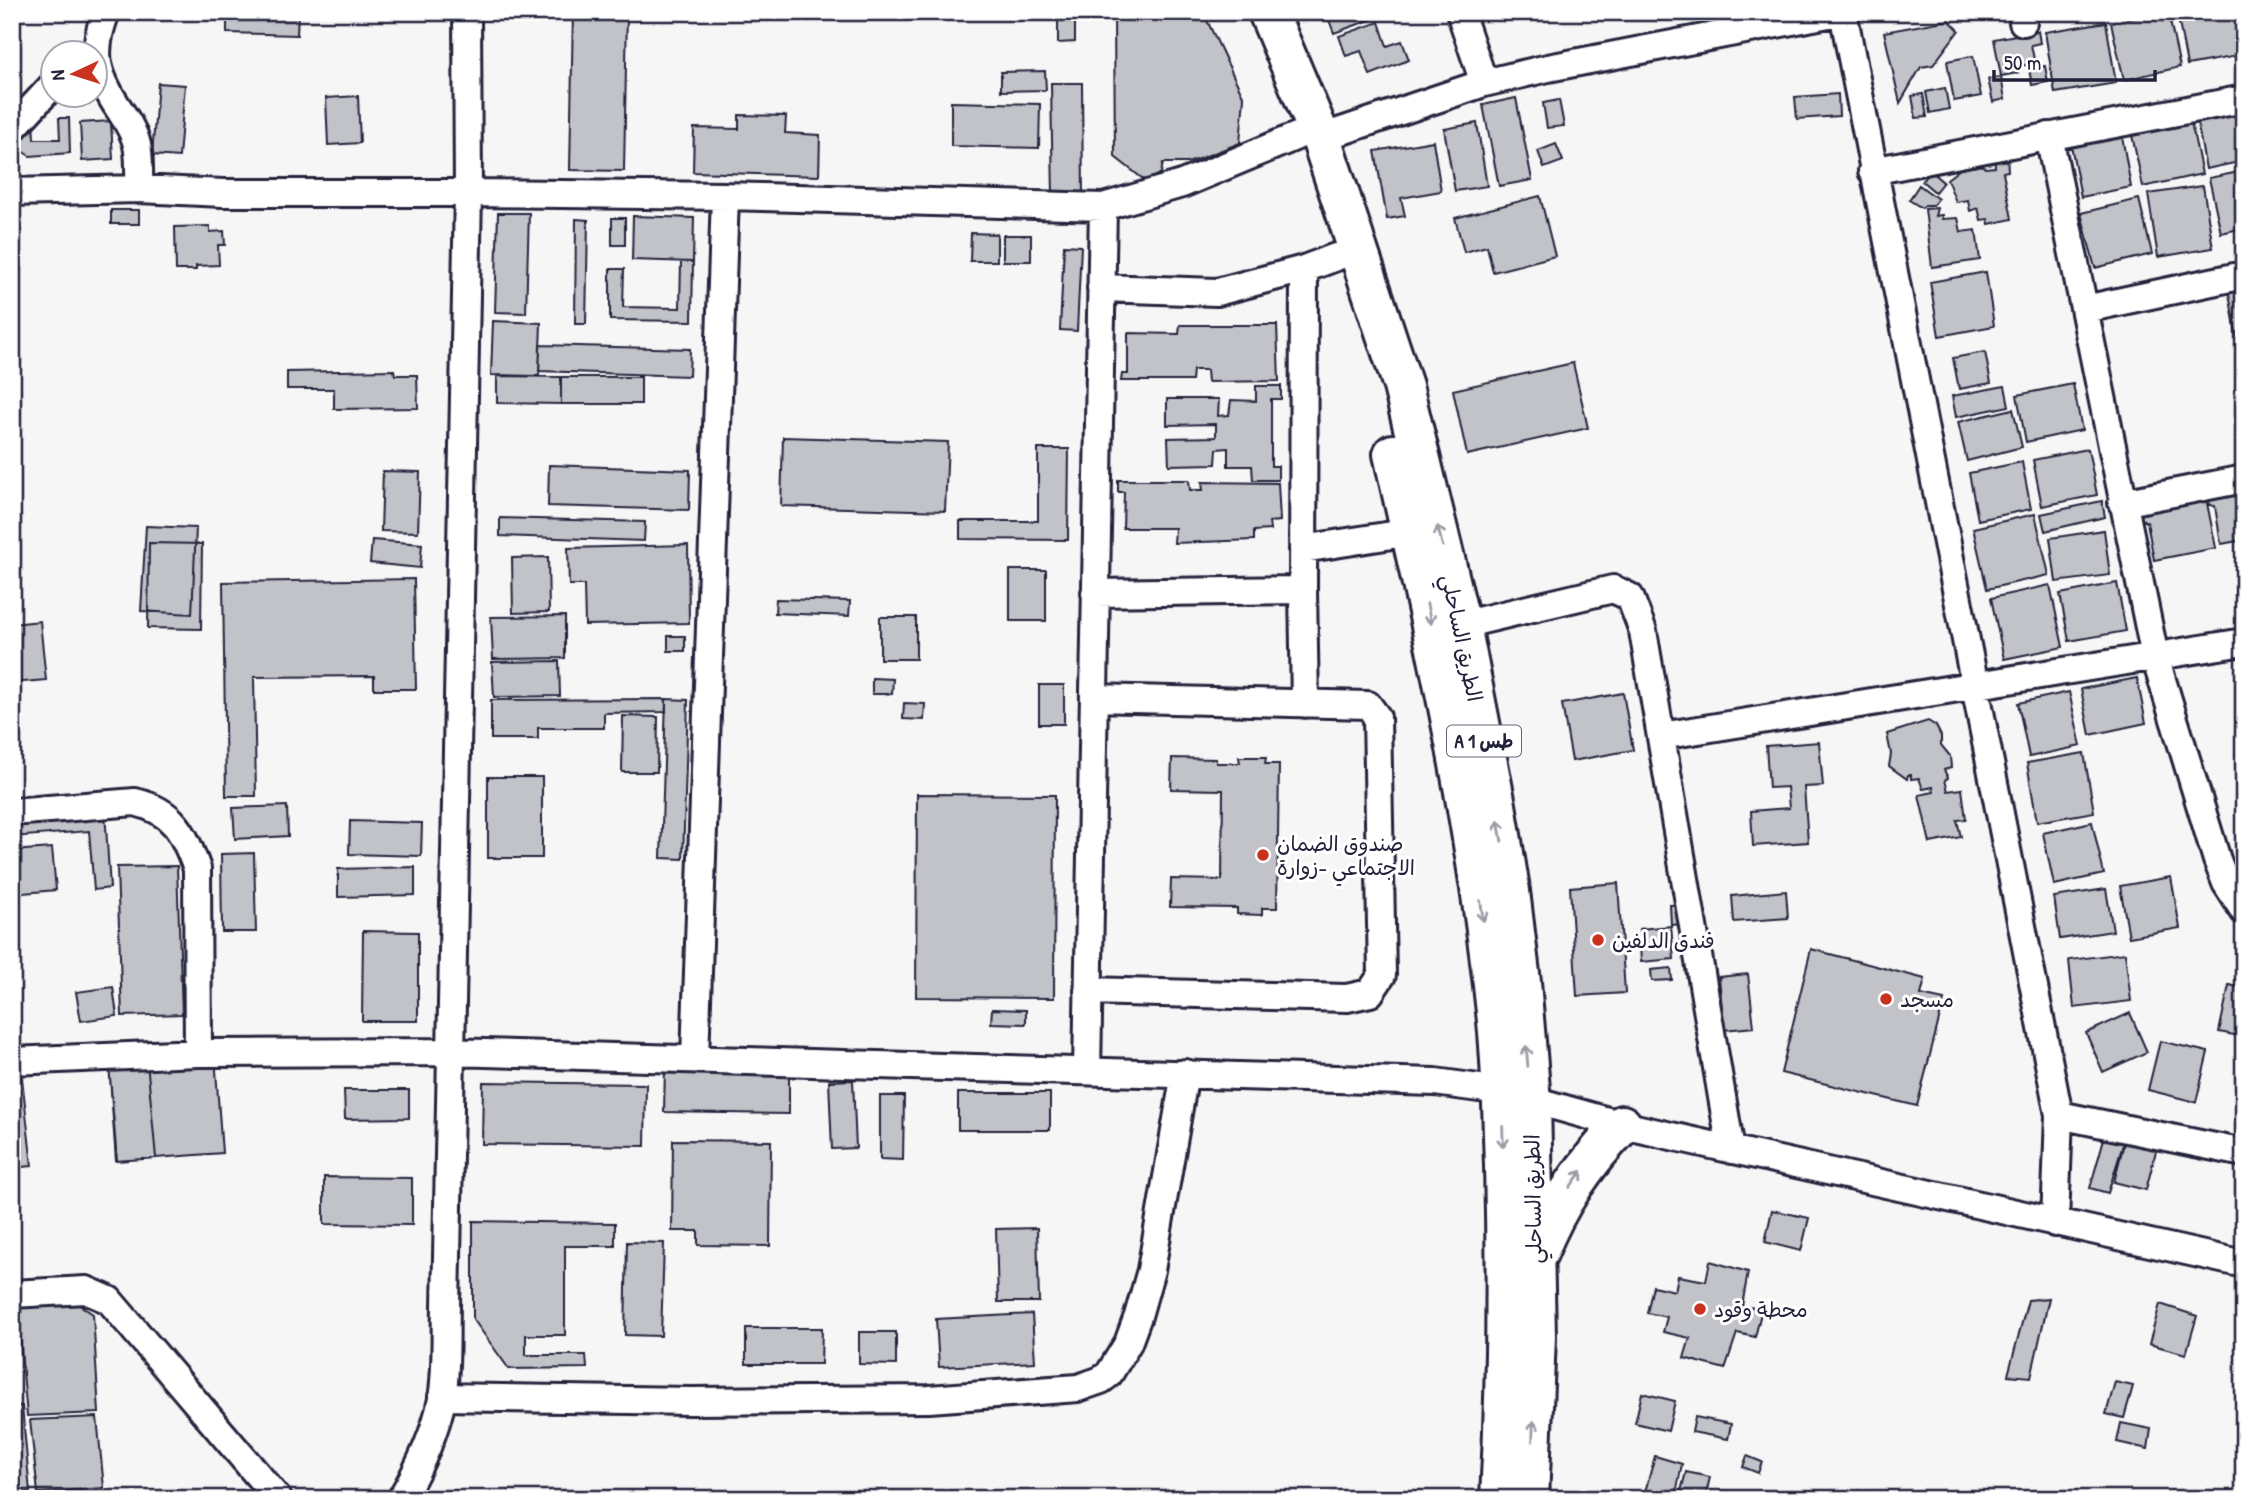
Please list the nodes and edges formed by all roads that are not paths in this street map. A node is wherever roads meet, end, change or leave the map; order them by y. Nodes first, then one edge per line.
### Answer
1 (106, 12) edge
2 (467, 12) edge
3 (1243, 12) edge
4 (1268, 12) edge
5 (1460, 12) edge
6 (1841, 12) edge
7 (97, 38) edge
8 (1484, 83) junction
9 (108, 92) edge
10 (2244, 99) edge
11 (38, 101) edge
12 (12, 129) edge
13 (2049, 136) junction
14 (1309, 137) junction
15 (1872, 171) junction
16 (139, 189) junction
17 (12, 192) edge
18 (468, 193) junction
19 (725, 196) junction
20 (1103, 207) junction
21 (1320, 263) junction
22 (2244, 275) edge
23 (1101, 288) junction
24 (2085, 309) junction
25 (2244, 479) edge
26 (2122, 503) junction
27 (1410, 532) junction
28 (1303, 549) junction
29 (1303, 590) junction
30 (1096, 593) junction
31 (1461, 625) junction
32 (2244, 642) edge
33 (2155, 657) junction
34 (1974, 687) junction
35 (1094, 698) junction
36 (1305, 704) junction
37 (1661, 736) junction
38 (12, 812) edge
39 (2244, 911) edge
40 (1088, 991) junction
41 (453, 1052) junction
42 (198, 1053) junction
43 (695, 1058) junction
44 (12, 1061) edge
45 (1087, 1071) junction
46 (1185, 1073) junction
47 (1516, 1096) junction
48 (2059, 1115) junction
49 (1622, 1125) junction
50 (1731, 1150) junction
51 (2244, 1153) edge
52 (2055, 1223) junction
53 (1534, 1261) junction
54 (2244, 1264) edge
55 (12, 1294) edge
56 (442, 1397) junction
57 (278, 1499) edge
58 (401, 1499) edge
59 (1500, 1499) edge
60 (1529, 1499) edge

1 - 7 street
2 - 18 street
3 - 14 highway, الطريق الساحلي / A 1 طس
4 - 14 highway, الطريق الساحلي / A 1 طس
5 - 8 street
6 - 8 street
6 - 15 street
8 - 14 street
9 - 16 street
10 - 13 street
11 - 12 street
13 - 15 street
13 - 24 street
14 - 20 street
14 - 21 highway, الطريق الساحلي / A 1 طس
31 -> 14 highway, الطريق الساحلي / A 1 طس
15 - 34 street
16 - 17 street
16 - 18 street
18 - 19 street
18 - 41 street
19 - 20 street
19 - 43 street
20 - 23 street
21 - 23 street
21 - 27 highway, الطريق الساحلي / A 1 طس
21 - 28 street
22 - 24 street
23 - 30 street
24 - 26 street
25 - 26 street
26 - 33 street
27 - 28 street
27 -> 47 highway, الطريق الساحلي / A 1 طس
28 - 29 street
29 - 30 street
29 - 36 street
30 - 35 street
31 - 37 street
47 -> 31 highway, الطريق الساحلي / A 1 طس
32 - 33 street
33 - 34 street
33 - 39 street
34 - 37 street
34 - 48 street
35 - 36 street
35 - 40 street
36 - 40 street
37 - 50 street
38 - 42 street
40 - 45 street
41 - 42 street
41 - 43 street
41 - 56 street
42 - 44 street
43 - 45 street
45 - 46 street
46 - 47 street
46 - 56 street
47 - 49 street
47 - 53 highway, الطريق الساحلي / A 1 طس
47 -> 59 highway, الطريق الساحلي / A 1 طس
48 - 51 street
48 - 52 street
49 - 50 street
53 -> 49 highway
50 - 52 street
52 - 54 street
60 -> 53 highway, الطريق الساحلي / A 1 طس
55 - 57 street
56 - 58 street

